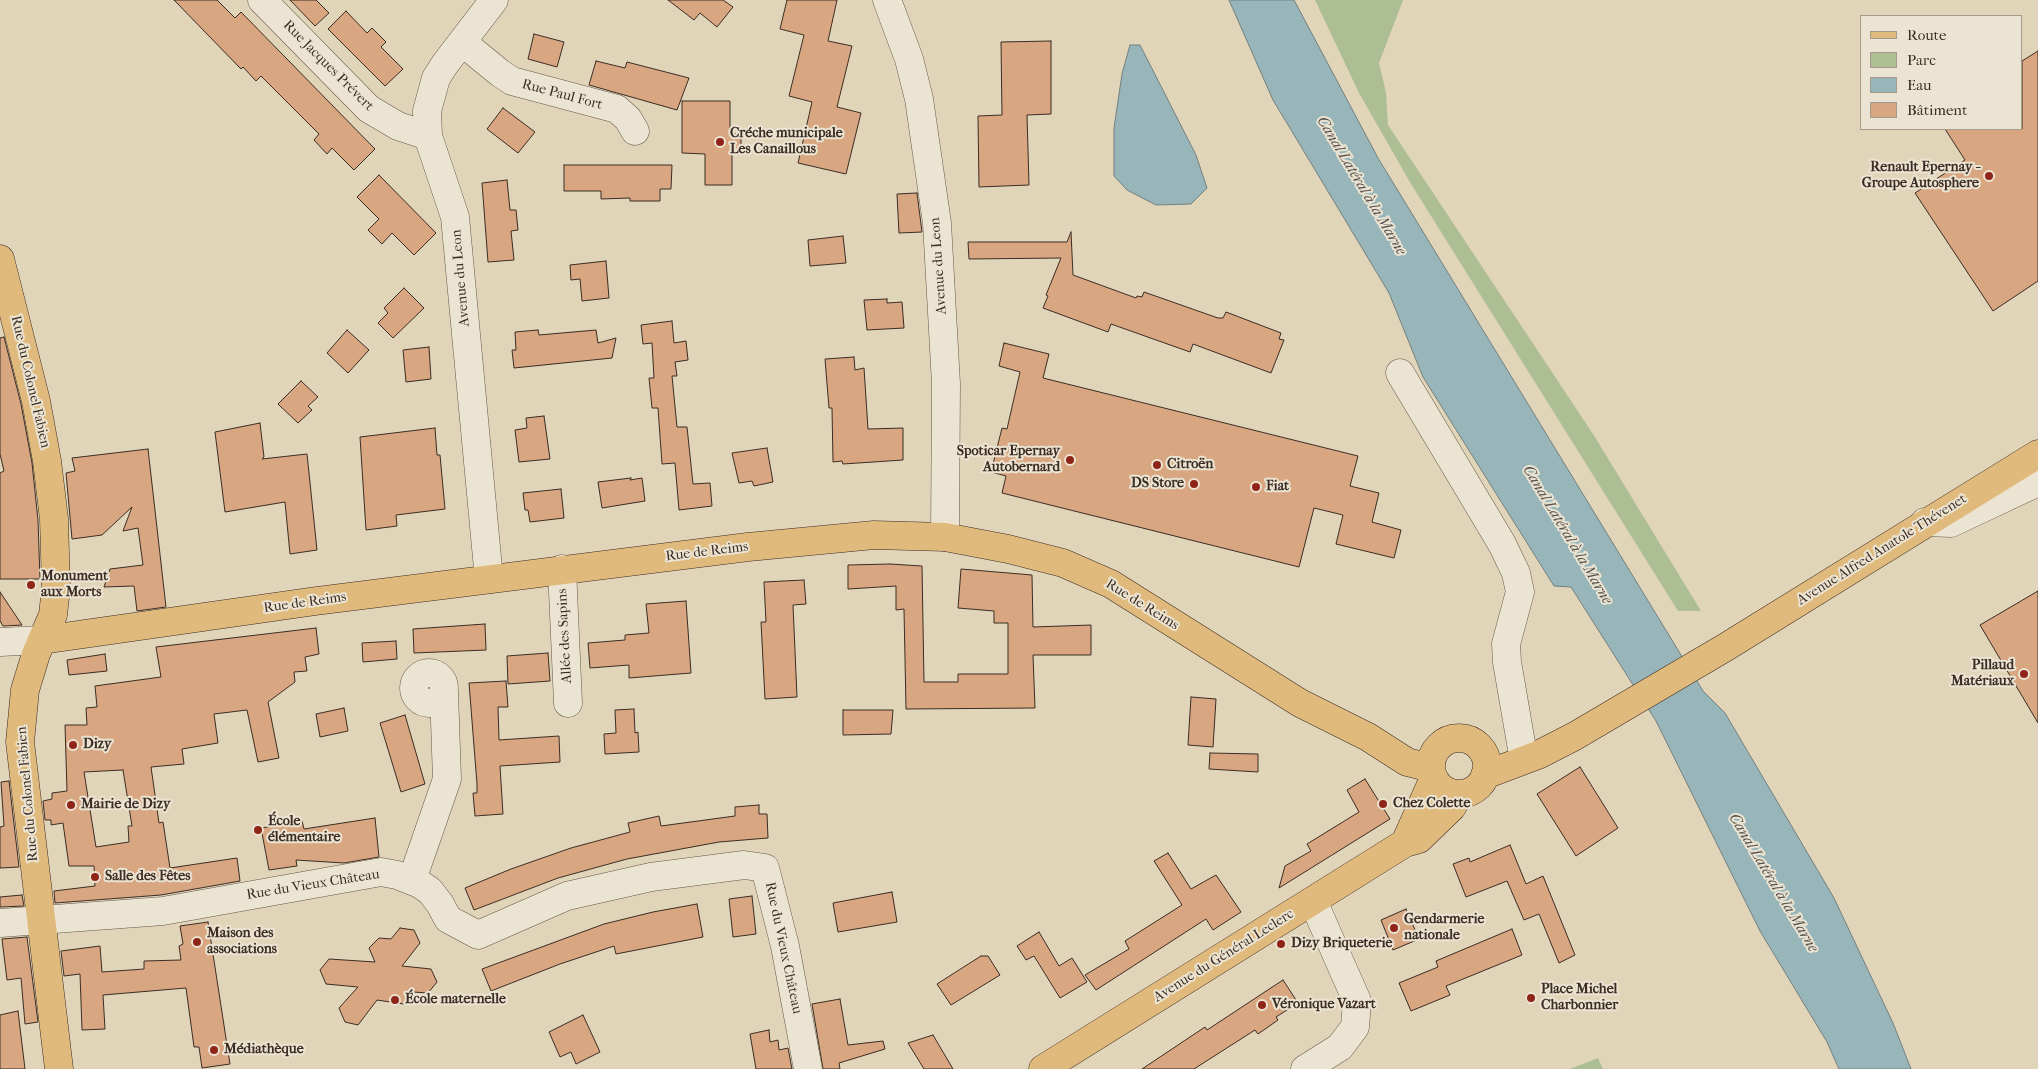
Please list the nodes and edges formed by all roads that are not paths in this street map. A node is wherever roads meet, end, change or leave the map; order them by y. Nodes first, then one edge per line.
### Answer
1 (262, 0) edge
2 (494, 0) edge
3 (887, 0) edge
4 (462, 42) junction
5 (635, 131) dead end
6 (428, 136) junction
7 (0, 259) edge
8 (10, 333) edge
9 (1400, 372) dead end
10 (2038, 455) edge
11 (2038, 477) edge
12 (2038, 482) edge
13 (1925, 522) junction
14 (945, 537) junction
15 (562, 570) junction
16 (490, 579) junction
17 (42, 640) junction
18 (0, 642) edge
19 (444, 692) dead end
20 (568, 703) dead end
21 (1368, 738) junction
22 (1566, 740) junction
23 (1444, 742) junction
24 (1477, 744) junction
25 (1522, 749) junction
26 (1432, 773) junction
27 (1485, 775) junction
28 (1459, 794) junction
29 (1404, 843) junction
30 (412, 880) junction
31 (1313, 900) junction
32 (42, 920) junction
33 (0, 923) edge
34 (59, 1069) edge
35 (808, 1069) edge
36 (1043, 1069) edge
37 (1305, 1069) edge

1 - 6 street, Rue Jacques Prévert
2 - 4 street, Avenue du Leon
3 - 14 street, Avenue du Leon
4 - 5 street, Rue Paul Fort
4 - 6 street, Avenue du Leon
6 - 16 street, Avenue du Leon
7 - 8 main road, Rue du Colonel Fabien
8 - 17 main road, Rue du Colonel Fabien
9 - 25 street
10 - 11 main road
10 - 13 main road, Avenue Alfred Anatole Thévenet
12 - 13 street
13 - 22 main road, Avenue Alfred Anatole Thévenet
14 - 15 main road, Rue de Reims
14 - 21 main road, Rue de Reims
15 - 16 main road, Rue de Reims
15 - 20 street, Allée des Sapins
16 - 17 main road, Rue de Reims
17 - 18 street, Rue de Reims
17 - 32 main road, Rue du Colonel Fabien
19 - 30 street
21 - 23 main road, Rue de Reims
21 - 26 main road, Rue de Reims
22 - 25 main road
22 - 27 main road, Avenue Alfred Anatole Thévenet
23 - 24 main road
23 - 26 main road
24 - 25 main road
24 - 27 main road
26 - 28 main road
26 - 29 main road
27 - 28 main road
28 - 29 main road, Avenue du Général Leclerc
29 - 31 main road, Avenue du Général Leclerc
30 - 32 street, Rue du Vieux Château
30 - 35 street, Rue du Vieux Château
31 - 36 main road, Avenue du Général Leclerc
31 - 37 street
32 - 33 street, Rue du Vieux Château
32 - 34 main road, Rue du Colonel Fabien

